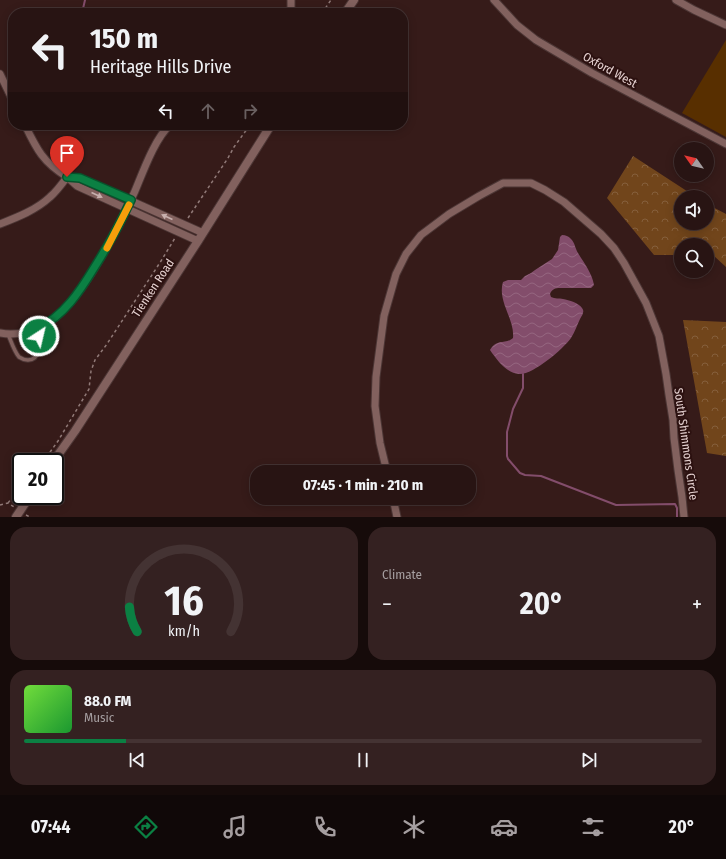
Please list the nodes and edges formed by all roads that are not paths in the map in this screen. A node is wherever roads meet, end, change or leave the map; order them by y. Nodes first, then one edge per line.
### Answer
1 (494, 0) edge
2 (676, 0) edge
3 (726, 24) edge
4 (0, 74) edge
5 (8, 91) edge
6 (28, 130) edge
7 (165, 130) edge
8 (268, 130) edge
9 (726, 144) edge
10 (67, 177) junction
11 (131, 200) junction
12 (127, 209) junction
13 (0, 224) edge
14 (203, 233) junction
15 (198, 241) junction
16 (38, 328) junction
17 (0, 333) edge
18 (8, 334) junction
19 (60, 453) edge
20 (385, 465) edge
21 (24, 505) edge
22 (394, 505) edge
23 (16, 517) edge
24 (396, 517) edge
25 (684, 517) edge

1 - 9 street, Oxford West
2 - 3 street
4 - 5 street
6 - 10 street
7 - 11 street
8 - 14 street, Tienken Road
10 - 11 street
10 -> 12 street
10 - 13 street
11 - 12 street
14 -> 11 street
12 - 15 street
12 - 16 street
14 - 15 street, Tienken Road
15 - 19 street, Tienken Road
16 - 18 street
16 - 18 lane
17 - 18 street
20 - 25 street, South Shimmons Circle
21 - 23 street
22 - 24 street

